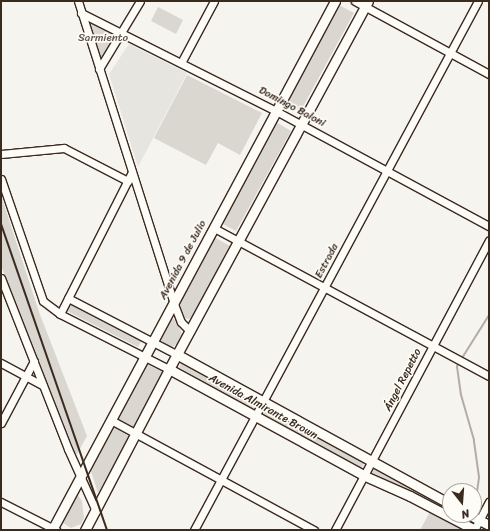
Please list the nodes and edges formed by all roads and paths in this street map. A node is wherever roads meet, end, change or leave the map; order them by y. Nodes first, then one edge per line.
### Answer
1 (78, 1) edge
2 (140, 1) edge
3 (214, 1) edge
4 (335, 1) edge
5 (355, 1) edge
6 (478, 1) edge
7 (367, 4) edge
8 (82, 13) junction
9 (122, 33) junction
10 (450, 52) junction
11 (182, 61) junction
12 (99, 69) junction
13 (489, 74) edge
14 (276, 111) junction
15 (302, 125) junction
16 (1, 154) edge
17 (387, 170) junction
18 (132, 172) junction
19 (1, 179) edge
20 (128, 182) junction
21 (489, 226) edge
22 (214, 228) junction
23 (489, 240) edge
24 (240, 242) junction
25 (1, 278) edge
26 (325, 288) junction
27 (68, 298) junction
28 (174, 304) junction
29 (60, 314) junction
30 (190, 331) junction
31 (151, 341) junction
32 (433, 346) junction
33 (178, 355) junction
34 (143, 356) junction
35 (34, 361) junction
36 (1, 363) edge
37 (169, 369) junction
38 (489, 376) edge
39 (26, 377) junction
40 (42, 385) junction
41 (263, 402) junction
42 (255, 418) junction
43 (111, 420) junction
44 (1, 423) edge
45 (137, 434) junction
46 (373, 461) junction
47 (365, 476) junction
48 (82, 477) junction
49 (221, 480) junction
50 (442, 500) edge
51 (1, 502) edge
52 (489, 502) edge
53 (96, 511) junction
54 (482, 515) edge
55 (54, 530) edge
56 (85, 530) edge
57 (194, 530) edge
58 (314, 530) edge
59 (335, 530) edge
60 (474, 530) edge

1 - 8 street
2 - 9 street
3 - 11 street
4 - 14 main road, Avenida 9 de Julio
5 - 7 street
6 - 10 street, Estrada
7 - 10 street
7 - 15 main road
8 - 9 street, Domingo Baloni
8 - 12 street
9 - 11 street, Domingo Baloni
9 - 12 street
10 - 13 street
10 - 17 street, Estrada
11 - 14 street, Domingo Baloni
12 - 18 street
14 - 15 street, Domingo Baloni
14 - 22 main road, Avenida 9 de Julio
15 - 17 street, Domingo Baloni
15 - 24 main road
16 - 20 street
17 - 21 street, Domingo Baloni
17 - 26 street, Estrada
18 - 20 street
18 - 28 street
19 - 29 street, Avenida Almirante Brown
20 - 27 street
22 - 24 street
22 - 28 main road, Avenida 9 de Julio
23 - 32 street, Ángel Repetto
24 - 26 street
24 - 30 main road
25 - 35 street
26 - 32 street
26 - 41 street, Estrada
27 - 29 street
27 - 31 street, Avenida Almirante Brown
28 - 30 street
28 - 31 main road, Avenida 9 de Julio
29 - 34 street, Avenida Almirante Brown
30 - 33 main road
31 - 33 street, Avenida Almirante Brown
31 - 34 main road, Avenida 9 de Julio
32 - 38 street
32 - 46 street, Ángel Repetto
33 - 37 main road
33 - 41 main road, Avenida Almirante Brown
34 - 37 street, Avenida Almirante Brown
34 - 43 main road, Avenida 9 de Julio
35 - 39 street
35 - 40 street
36 - 39 street
37 - 42 main road, Avenida Almirante Brown
37 - 45 main road
39 - 40 street
39 - 44 street
40 - 48 street
41 - 42 street, Estrada
41 - 46 main road, Avenida Almirante Brown
42 - 47 main road, Avenida Almirante Brown
42 - 49 street, Estrada
43 - 45 street
43 - 48 main road, Avenida 9 de Julio
45 - 49 street
45 - 53 main road
46 - 47 street, Ángel Repetto
46 - 50 main road, Avenida Almirante Brown
47 - 59 street, Ángel Repetto
47 - 60 main road, Avenida Almirante Brown
48 - 53 street
48 - 55 main road, Avenida 9 de Julio
49 - 57 street, Estrada
49 - 58 street
51 - 55 street
52 - 54 street
53 - 56 main road

